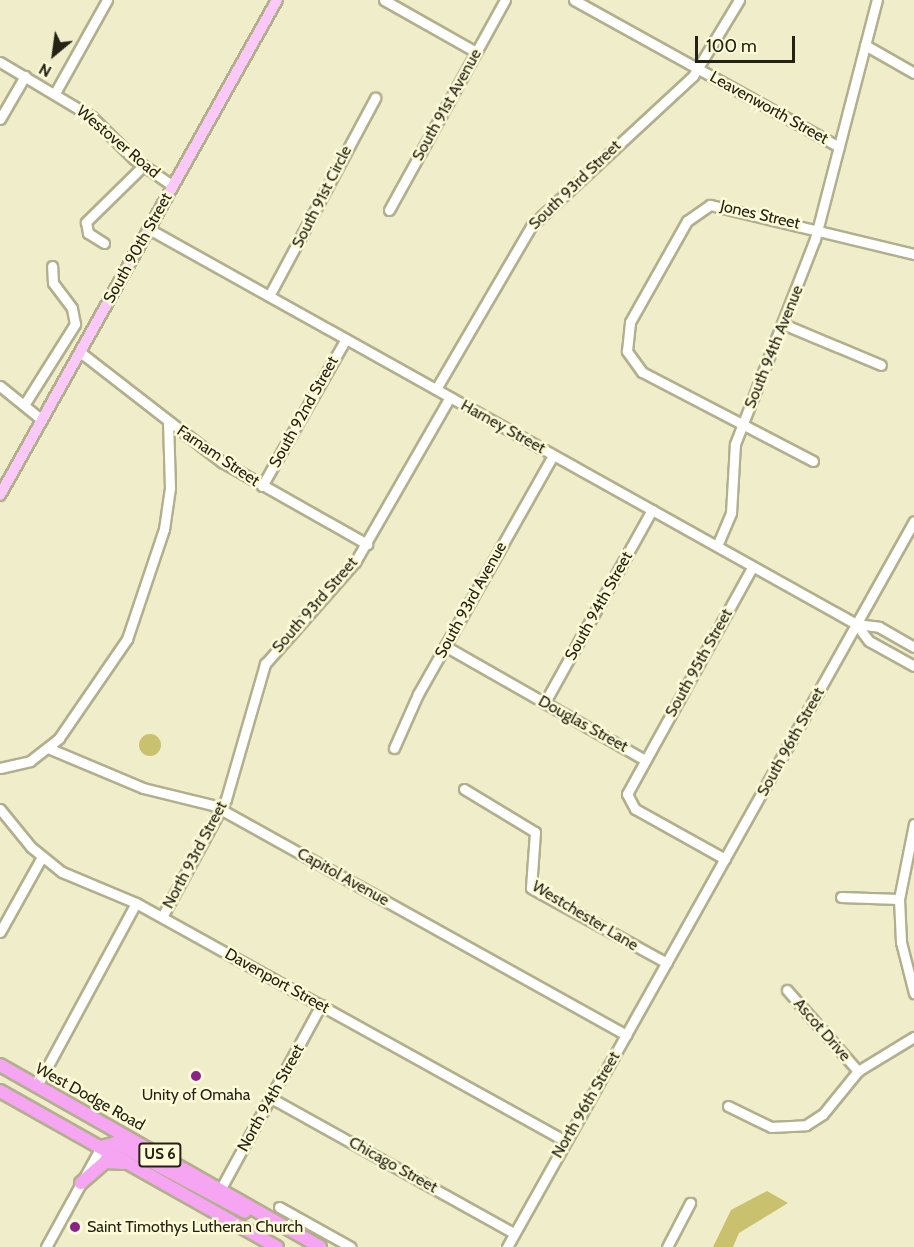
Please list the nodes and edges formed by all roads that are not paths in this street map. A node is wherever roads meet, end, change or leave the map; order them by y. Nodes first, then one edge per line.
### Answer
1 (107, 0) edge
2 (277, 0) edge
3 (384, 0) edge
4 (506, 0) edge
5 (574, 0) edge
6 (739, 0) edge
7 (877, 0) edge
8 (865, 45) junction
9 (476, 52) junction
10 (0, 62) edge
11 (700, 69) junction
12 (914, 73) edge
13 (25, 76) junction
14 (55, 93) junction
15 (375, 98) dead end
16 (0, 120) edge
17 (839, 147) junction
18 (140, 164) junction
19 (173, 186) junction
20 (389, 210) dead end
21 (818, 228) junction
22 (149, 229) junction
23 (104, 243) dead end
24 (914, 254) edge
25 (52, 266) dead end
26 (269, 296) junction
27 (783, 324) junction
28 (346, 339) junction
29 (80, 352) junction
30 (881, 365) dead end
31 (0, 386) edge
32 (436, 389) junction
33 (450, 397) junction
34 (24, 405) junction
35 (42, 420) junction
36 (168, 422) junction
37 (742, 423) junction
38 (552, 454) junction
39 (813, 461) dead end
40 (262, 486) junction
41 (0, 495) edge
42 (652, 510) junction
43 (914, 521) edge
44 (367, 544) junction
45 (717, 546) junction
46 (753, 566) junction
47 (856, 624) junction
48 (445, 646) junction
49 (914, 647) edge
50 (914, 666) edge
51 (255, 689) joint
52 (545, 702) junction
53 (48, 748) junction
54 (394, 748) dead end
55 (645, 760) junction
56 (0, 768) edge
57 (464, 789) dead end
58 (0, 809) edge
59 (221, 809) junction
60 (914, 824) edge
61 (42, 857) junction
62 (725, 859) junction
63 (841, 897) dead end
64 (899, 899) junction
65 (136, 903) junction
66 (162, 917) junction
67 (0, 932) edge
68 (667, 963) junction
69 (787, 990) dead end
70 (914, 993) edge
71 (321, 1005) junction
72 (626, 1035) junction
73 (914, 1037) edge
74 (0, 1065) edge
75 (858, 1071) junction
76 (37, 1086) junction
77 (0, 1091) edge
78 (271, 1098) junction
79 (728, 1106) dead end
80 (565, 1141) junction
81 (101, 1147) junction
82 (141, 1170) junction
83 (81, 1183) junction
84 (220, 1190) junction
85 (690, 1203) dead end
86 (279, 1207) dead end
87 (277, 1223) junction
88 (514, 1233) junction
89 (46, 1247) edge
90 (277, 1247) edge
91 (320, 1247) edge
92 (351, 1247) edge
93 (507, 1247) edge
94 (667, 1247) edge

1 - 14 street
2 - 19 main road, South 90th Street
3 - 9 street
4 - 9 street, South 91st Avenue
5 - 11 street, Leavenworth Street
6 - 11 street, South 93rd Street
7 - 8 street
8 - 12 street
8 - 17 street
9 - 20 street, South 91st Avenue
10 - 13 street, Westover Road
11 - 17 street, Leavenworth Street
11 - 32 street, South 93rd Street
13 - 14 street, Westover Road
13 - 16 street
14 - 18 street, Westover Road
15 - 26 street, South 91st Circle
17 - 21 street, South 94th Avenue
18 - 19 street, Westover Road
18 - 23 street
19 - 22 main road, South 90th Street
21 - 24 street, Jones Street
21 - 27 street, South 94th Avenue
21 - 37 street, Jones Street
22 - 26 street, Harney Street
22 - 29 main road, South 90th Street
25 - 34 street
26 - 28 street, Harney Street
27 - 30 street
27 - 37 street, South 94th Avenue
28 - 32 street, Harney Street
28 - 40 street, South 92nd Street
29 - 35 main road, South 90th Street
29 - 36 street, Farnam Street
31 - 34 street
32 - 33 street, Harney Street
33 - 38 street, Harney Street
33 - 44 street, South 93rd Street
34 - 35 street
35 - 41 main road, South 90th Street
36 - 40 street, Farnam Street
36 - 53 street
37 - 39 street
37 - 45 street, South 94th Avenue
38 - 42 street, Harney Street
38 - 48 street, South 93rd Avenue
40 - 44 street, Farnam Street
42 - 45 street, Harney Street
42 - 52 street, South 94th Street
43 - 47 street, South 96th Street
44 - 51 street, South 93rd Street
45 - 46 street, Harney Street
46 - 47 street, Harney Street
46 - 55 street, South 95th Street
47 - 49 street
47 - 50 street
47 - 62 street, South 96th Street
48 - 52 street, Douglas Street
48 - 54 street, South 93rd Avenue
51 - 59 street, North 93rd Street
52 - 55 street, Douglas Street
53 - 56 street
53 - 59 street, Capitol Avenue
55 - 62 street, Douglas Street
57 - 68 street, Westchester Lane
58 - 61 street, Davenport Street
59 - 66 street, North 93rd Street
59 - 72 street, Capitol Avenue
60 - 64 street
61 - 65 street, Davenport Street
61 - 67 street
62 - 68 street, South 96th Street
63 - 64 street
64 - 70 street
65 - 66 street, Davenport Street
65 - 76 street, North 93rd Street
66 - 71 street, Davenport Street
68 - 72 street, North 96th Street
69 - 75 street, Ascot Drive
71 - 78 street, North 94th Street
71 - 80 street, Davenport Street
72 - 80 street, North 96th Street
73 - 75 street, Ascot Drive
74 - 76 highway, West Dodge Road / US 6
75 - 79 street, Ascot Drive
76 - 84 highway, West Dodge Road / US 6
77 - 81 highway, US 6
78 - 84 street, North 94th Street
78 - 88 street, Chicago Street
80 - 88 street, North 96th Street
81 - 82 highway, US 6
81 - 83 street
81 - 87 highway
82 - 83 highway
82 - 90 highway, US 6
83 - 89 street
84 - 87 highway, West Dodge Road / US 6
85 - 94 street
86 - 92 street
87 - 91 highway, West Dodge Road / US 6
88 - 93 street, North 96th Street

